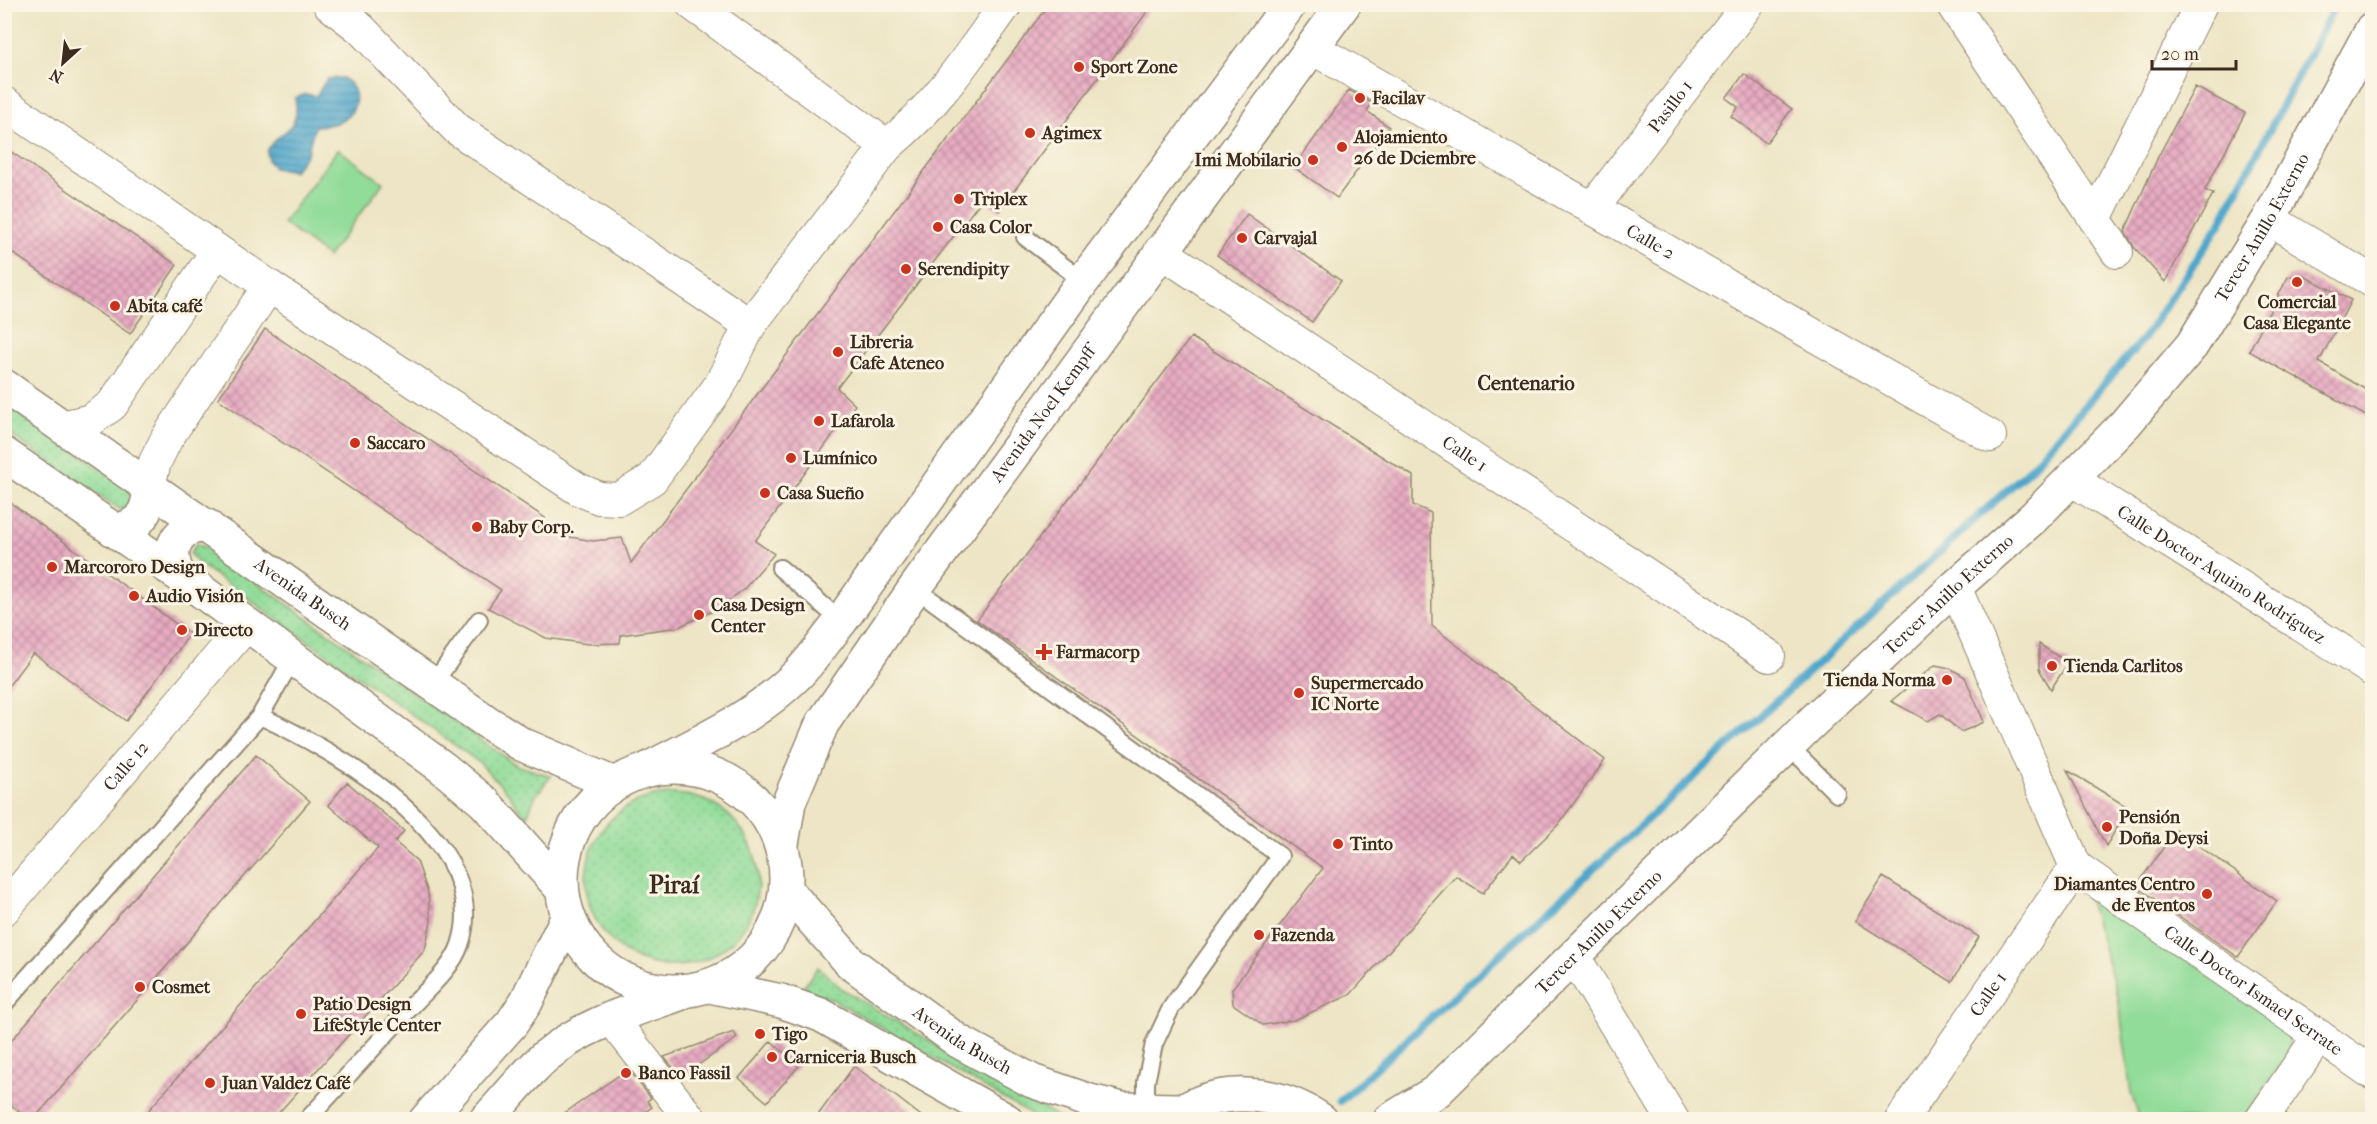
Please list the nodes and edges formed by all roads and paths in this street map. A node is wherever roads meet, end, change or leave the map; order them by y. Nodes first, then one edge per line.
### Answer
1 (329, 4) edge
2 (692, 4) edge
3 (1006, 4) edge
4 (1290, 4) edge
5 (1302, 4) edge
6 (1344, 4) edge
7 (1748, 4) edge
8 (2201, 4) edge
9 (1967, 13) edge
10 (2373, 29) edge
11 (1312, 48) junction
12 (1223, 94) junction
13 (4, 103) edge
14 (887, 146) junction
15 (1198, 201) junction
16 (1592, 209) junction
17 (2095, 219) junction
18 (2269, 219) junction
19 (1025, 237) dead end
20 (217, 251) junction
21 (1160, 251) junction
22 (2117, 252) dead end
23 (1083, 281) junction
24 (2373, 281) edge
25 (269, 286) junction
26 (750, 325) junction
27 (4, 386) edge
28 (62, 427) junction
29 (1990, 436) dead end
30 (4, 454) edge
31 (2071, 479) junction
32 (149, 485) junction
33 (207, 526) junction
34 (114, 530) junction
35 (780, 568) dead end
36 (178, 574) junction
37 (1955, 587) junction
38 (915, 588) junction
39 (480, 620) dead end
40 (840, 621) junction
41 (248, 624) junction
42 (1769, 656) dead end
43 (293, 658) junction
44 (2373, 670) edge
45 (433, 684) junction
46 (260, 716) junction
47 (1789, 746) junction
48 (646, 770) junction
49 (614, 784) junction
50 (1837, 794) dead end
51 (782, 844) junction
52 (2076, 867) junction
53 (787, 891) junction
54 (565, 903) junction
55 (4, 909) edge
56 (1575, 958) junction
57 (699, 988) junction
58 (4, 1004) edge
59 (611, 1018) junction
60 (2319, 1036) junction
61 (2373, 1073) edge
62 (1437, 1091) junction
63 (1166, 1114) edge
64 (307, 1119) edge
65 (426, 1119) edge
66 (486, 1119) edge
67 (691, 1119) edge
68 (1006, 1119) edge
69 (1321, 1119) edge
70 (1390, 1119) edge
71 (1418, 1119) edge
72 (1673, 1119) edge
73 (1901, 1119) edge
74 (2261, 1119) edge

1 - 26 street
2 - 14 street
3 - 14 street
4 - 12 main road
5 - 11 main road
6 - 11 main road, Avenida Noel Kempff
7 - 16 street, Pasillo 1
8 - 17 street
9 - 17 street
10 - 18 main road, Tercer Anillo Externo
11 - 15 main road, Avenida Noel Kempff
11 - 16 street, Calle 2
12 - 15 main road
12 - 23 main road
13 - 20 street
14 - 26 street
15 - 21 main road, Avenida Noel Kempff
16 - 29 street, Calle 2
17 - 22 street
18 - 24 street
18 - 31 main road, Tercer Anillo Externo
19 - 23 lane
20 - 25 street
20 - 28 street
21 - 38 main road, Avenida Noel Kempff
21 - 42 street, Calle 1
23 - 40 main road
25 - 26 street
25 - 32 street
27 - 28 main road, Avenida Busch
28 - 32 main road, Avenida Busch
30 - 34 main road
31 - 37 main road, Tercer Anillo Externo
31 - 44 street, Calle Doctor Aquino Rodríguez
32 - 33 main road, Avenida Busch
32 - 34 main road
33 - 36 main road
33 - 45 main road, Avenida Busch
34 - 36 main road
35 - 40 lane
36 - 41 main road
37 - 47 main road, Tercer Anillo Externo
37 - 52 street
38 - 51 main road, Avenida Noel Kempff
38 - 63 lane
39 - 45 lane
40 - 48 main road
41 - 43 main road
41 - 55 street, Calle 12
43 - 46 lane
43 - 54 main road
45 - 49 main road, Avenida Busch
46 - 58 lane
46 - 64 lane
47 - 50 lane
47 - 56 main road, Tercer Anillo Externo
48 - 49 main road
48 - 51 main road
49 - 54 main road
51 - 53 main road
52 - 60 street, Calle Doctor Ismael Serrate
52 - 73 street, Calle 1
53 - 57 main road
53 - 63 main road, Avenida Busch
54 - 57 main road
54 - 65 main road
56 - 62 main road, Tercer Anillo Externo
56 - 72 street
57 - 59 main road
57 - 68 main road
59 - 66 main road
59 - 67 street
60 - 61 street, Calle Doctor Ismael Serrate
60 - 74 street
62 - 70 main road, Tercer Anillo Externo
62 - 71 main road, Tercer Anillo Externo
63 - 69 main road

